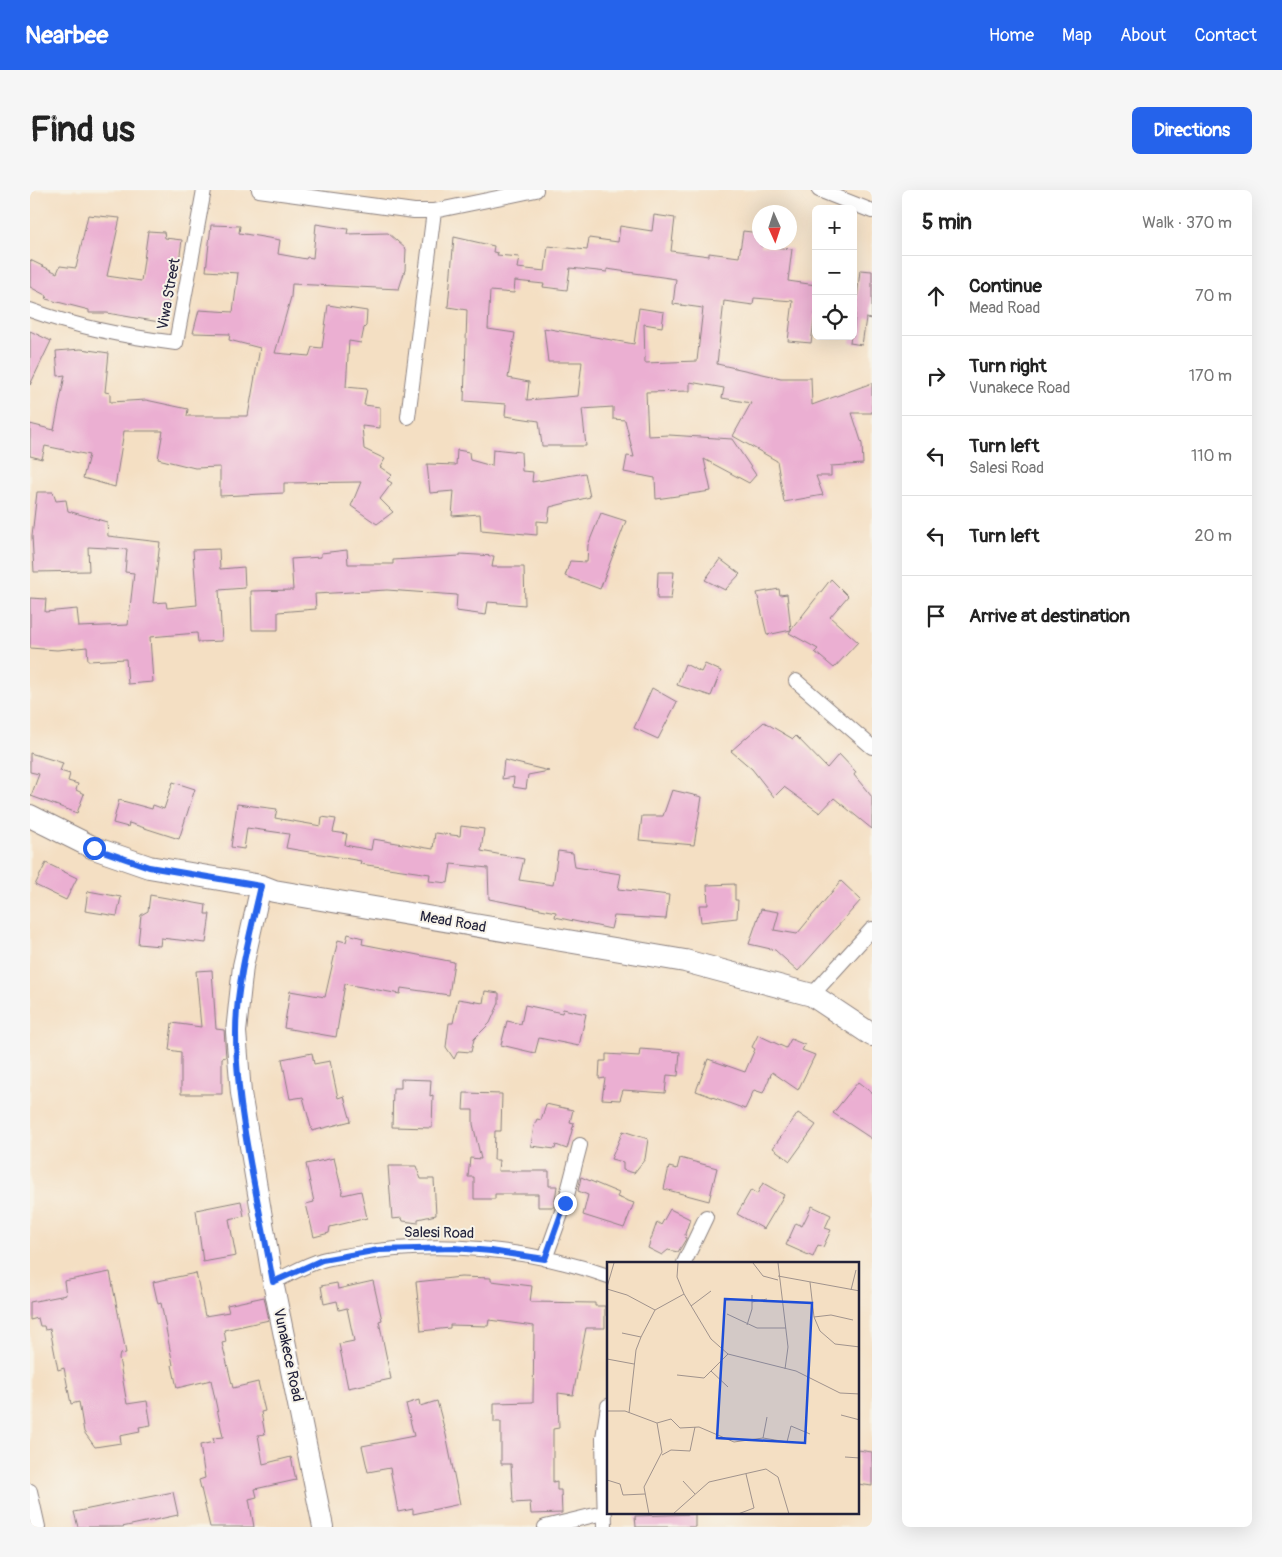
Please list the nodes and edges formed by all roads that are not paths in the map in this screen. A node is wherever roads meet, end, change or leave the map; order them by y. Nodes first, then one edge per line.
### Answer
1 (204, 190) edge
2 (259, 190) edge
3 (536, 190) edge
4 (820, 190) edge
5 (434, 211) junction
6 (872, 211) edge
7 (30, 310) edge
8 (408, 417) dead end
9 (796, 681) dead end
10 (872, 747) edge
11 (30, 816) edge
12 (261, 886) junction
13 (872, 929) edge
14 (812, 995) junction
15 (872, 1035) edge
16 (580, 1145) dead end
17 (706, 1217) dead end
18 (545, 1259) junction
19 (684, 1262) edge
20 (607, 1276) edge
21 (273, 1282) junction
22 (607, 1411) edge
23 (30, 1491) edge
24 (604, 1520) edge
25 (38, 1527) edge
26 (323, 1527) edge
27 (545, 1527) edge

1 - 7 street, Viwa Street
2 - 5 street
3 - 5 street
4 - 6 street
5 - 8 street
9 - 10 street
11 - 12 main road, Mead Road
12 - 14 main road, Mead Road
12 - 21 main road, Vunakece Road
13 - 14 street
14 - 15 main road, Mead Road
16 - 18 street
17 - 19 street
18 - 20 street, Salesi Road
18 - 21 street, Salesi Road
21 - 26 main road, Vunakece Road
22 - 24 street
23 - 25 street
24 - 27 street

